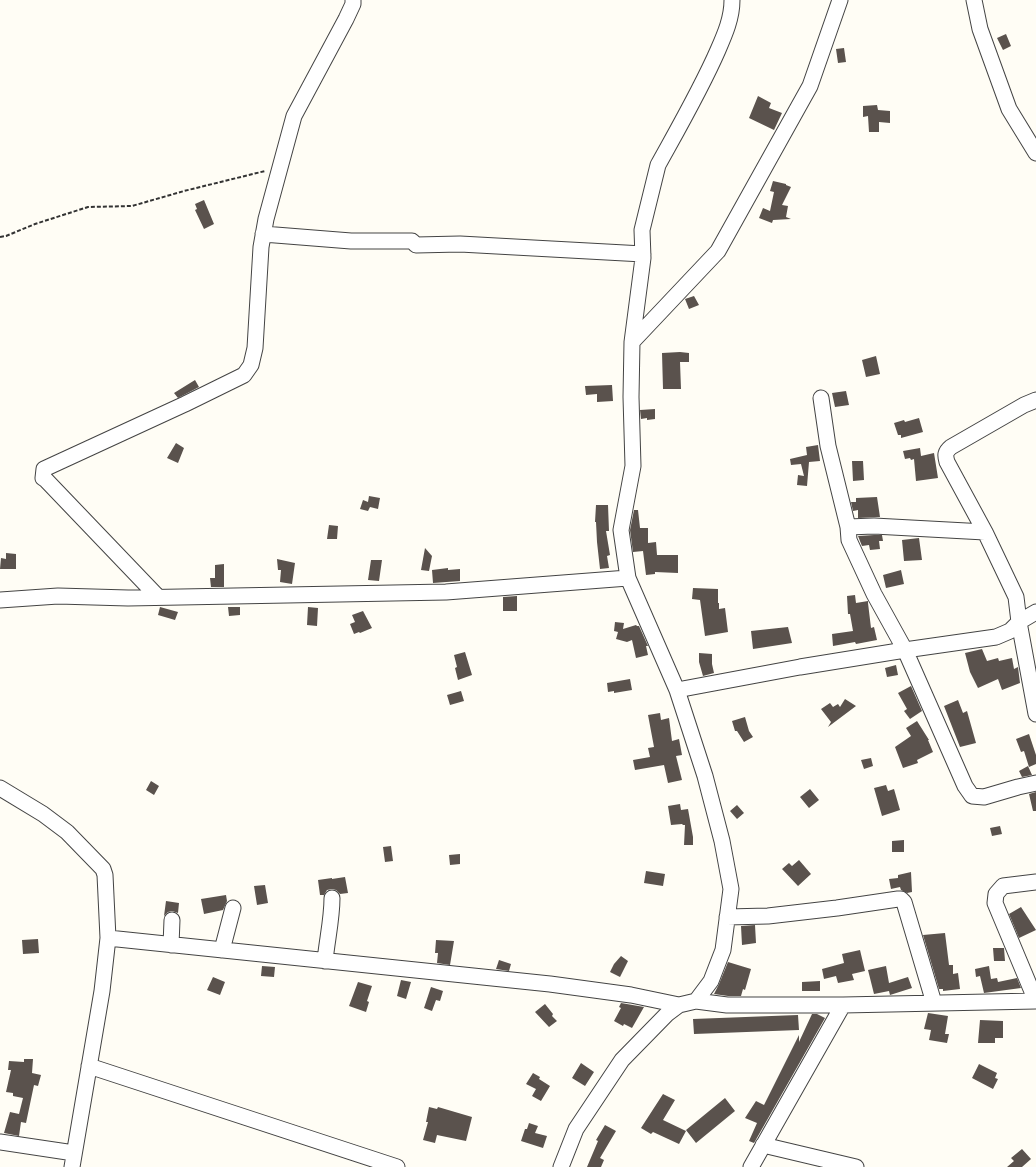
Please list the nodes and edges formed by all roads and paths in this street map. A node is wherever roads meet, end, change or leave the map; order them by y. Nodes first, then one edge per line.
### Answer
1 (352, 0) edge
2 (732, 0) edge
3 (840, 0) edge
4 (974, 0) edge
5 (1036, 153) edge
6 (280, 168) junction
7 (263, 234) junction
8 (0, 237) edge
9 (643, 254) junction
10 (632, 342) junction
11 (821, 398) dead end
12 (1036, 400) edge
13 (848, 527) junction
14 (985, 532) junction
15 (628, 578) junction
16 (158, 597) junction
17 (0, 600) edge
18 (1036, 612) edge
19 (1019, 622) junction
20 (905, 650) junction
21 (677, 690) junction
22 (1036, 714) edge
23 (1036, 783) edge
24 (0, 788) edge
25 (1036, 882) edge
26 (332, 898) dead end
27 (233, 908) dead end
28 (727, 917) junction
29 (172, 920) dead end
30 (108, 938) junction
31 (170, 945) junction
32 (222, 950) junction
33 (325, 961) junction
34 (696, 1002) junction
35 (934, 1003) junction
36 (842, 1005) junction
37 (679, 1006) junction
38 (89, 1066) junction
39 (0, 1142) edge
40 (764, 1145) junction
41 (73, 1160) edge
42 (397, 1167) edge
43 (562, 1167) edge
44 (751, 1167) edge
45 (856, 1167) edge

1 - 6 street
2 - 9 street
3 - 10 street
4 - 5 street
6 - 7 street
6 - 8 path
7 - 9 street
7 - 16 street
9 - 10 street
10 - 15 street
11 - 13 street
12 - 14 street
13 - 14 street
13 - 20 street
14 - 19 street
15 - 16 street
15 - 21 street
16 - 17 street
18 - 19 street
19 - 20 street
19 - 22 street
20 - 21 street
20 - 23 street
21 - 28 street
24 - 30 street
25 - 35 street
26 - 33 street
27 - 32 street
28 - 34 street
28 - 35 street
29 - 31 street
30 - 31 street
30 - 38 street
31 - 32 street
32 - 33 street
33 - 37 street
34 - 36 street
34 - 37 street
35 - 36 street
36 - 40 street
37 - 43 street
38 - 41 street
38 - 42 street
39 - 41 street
40 - 44 street
40 - 45 street

